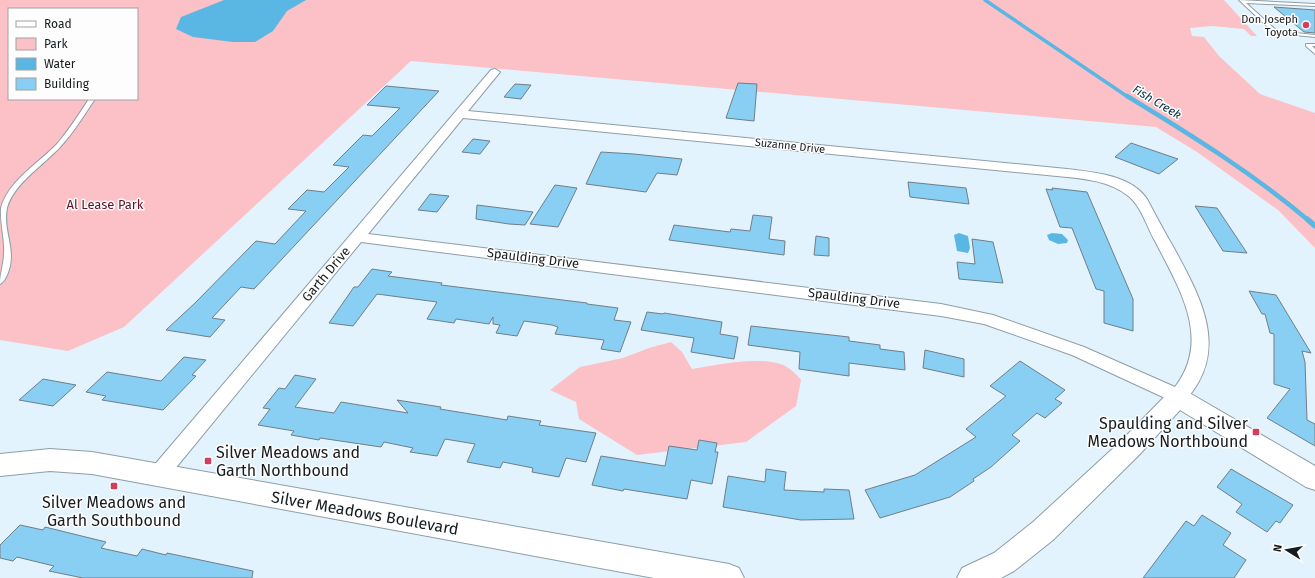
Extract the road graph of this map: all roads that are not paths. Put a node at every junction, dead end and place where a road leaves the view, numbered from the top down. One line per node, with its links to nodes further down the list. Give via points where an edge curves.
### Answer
1 (1242, 0): 2 (lane); 3 (lane, via 1276,32)
2 (1315, 5)
3 (1315, 36)
4 (1315, 45): 5 (lane, via 1308,45)
5 (1315, 52)
6 (495, 72): 8 (street, Garth Drive)
7 (91, 100): 10 (lane, via 63,139 19,184 4,206 1,226 8,255)
8 (460, 114): 9 (street, Garth Drive); 11 (street, Suzanne Drive, via 1067,173 1100,177 1118,183 1140,199 1185,284 1200,323 1199,355 1188,385)
9 (357, 237): 11 (street, Spaulding Drive, via 941,310 987,320 1078,351); 13 (street, Garth Drive)
10 (0, 281)
11 (1178, 397): 14 (street, Spaulding Drive); 16 (street, via 1130,448 1043,531 1004,562)
12 (0, 465): 13 (street, Silver Meadows Boulevard, via 50,460 73,461)
13 (158, 475): 15 (street, Silver Meadows Boulevard)
14 (1315, 479)
15 (729, 578)
16 (972, 578)

